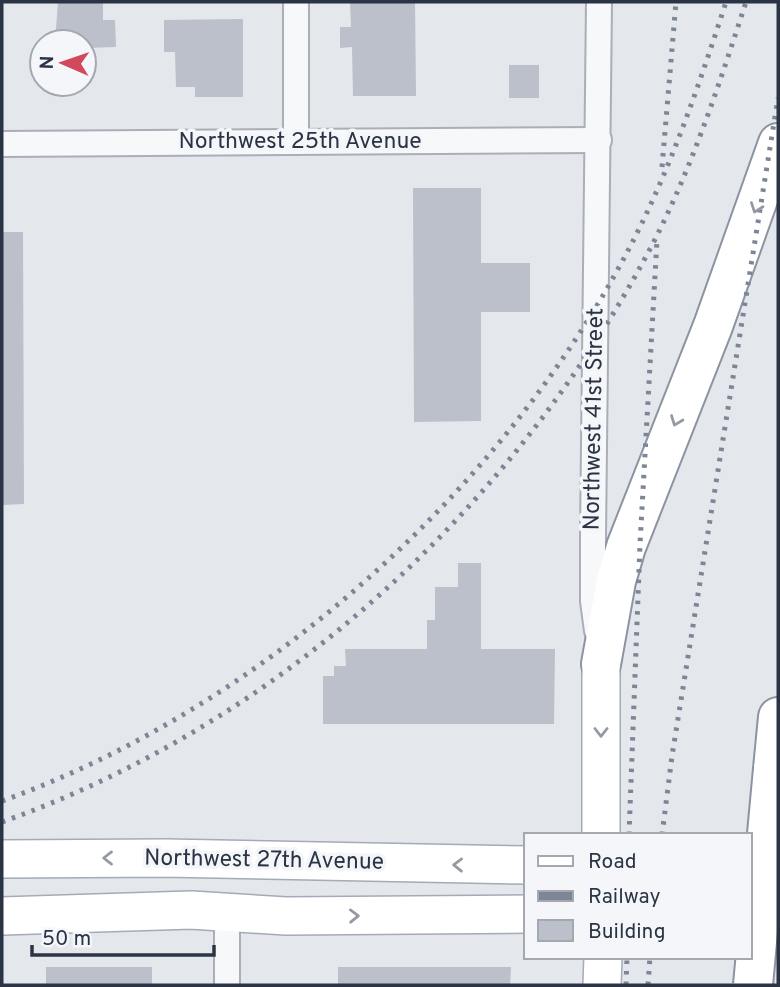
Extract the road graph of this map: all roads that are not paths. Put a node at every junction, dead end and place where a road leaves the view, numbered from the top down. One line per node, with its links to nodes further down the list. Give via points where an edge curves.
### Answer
1 (296, 2): 4 (street)
2 (599, 2): 3 (street, Northwest 41st Street)
3 (599, 140): 4 (street, Northwest 25th Avenue); 7 (street, Northwest 41st Street, via 593,601)
4 (296, 142): 6 (street, Northwest 25th Avenue)
5 (778, 143): 7 (highway, one-way to 7, via 713,326 626,547)
6 (2, 144)
7 (601, 664): 9 (main road, Northwest 41st Street, one-way to 9)
8 (778, 717): 24 (highway, bridge)
9 (601, 833)
10 (166, 858): 11 (main road, Northwest 27th Avenue, one-way to 11); 12 (main road, Northwest 27th Avenue); 16 (main road, via 196,878)
11 (2, 859)
12 (325, 862): 13 (main road, Northwest 27th Avenue, one-way to 12); 16 (main road, via 291,882 255,890)
13 (524, 865)
14 (752, 866): 15 (main road)
15 (778, 867)
16 (227, 913): 19 (main road, one-way to 19); 20 (main road); 22 (street)
17 (752, 913): 18 (main road)
18 (778, 913)
19 (524, 914)
20 (2, 916)
21 (603, 959): 23 (main road)
22 (227, 985)
23 (602, 985)
24 (753, 985)

